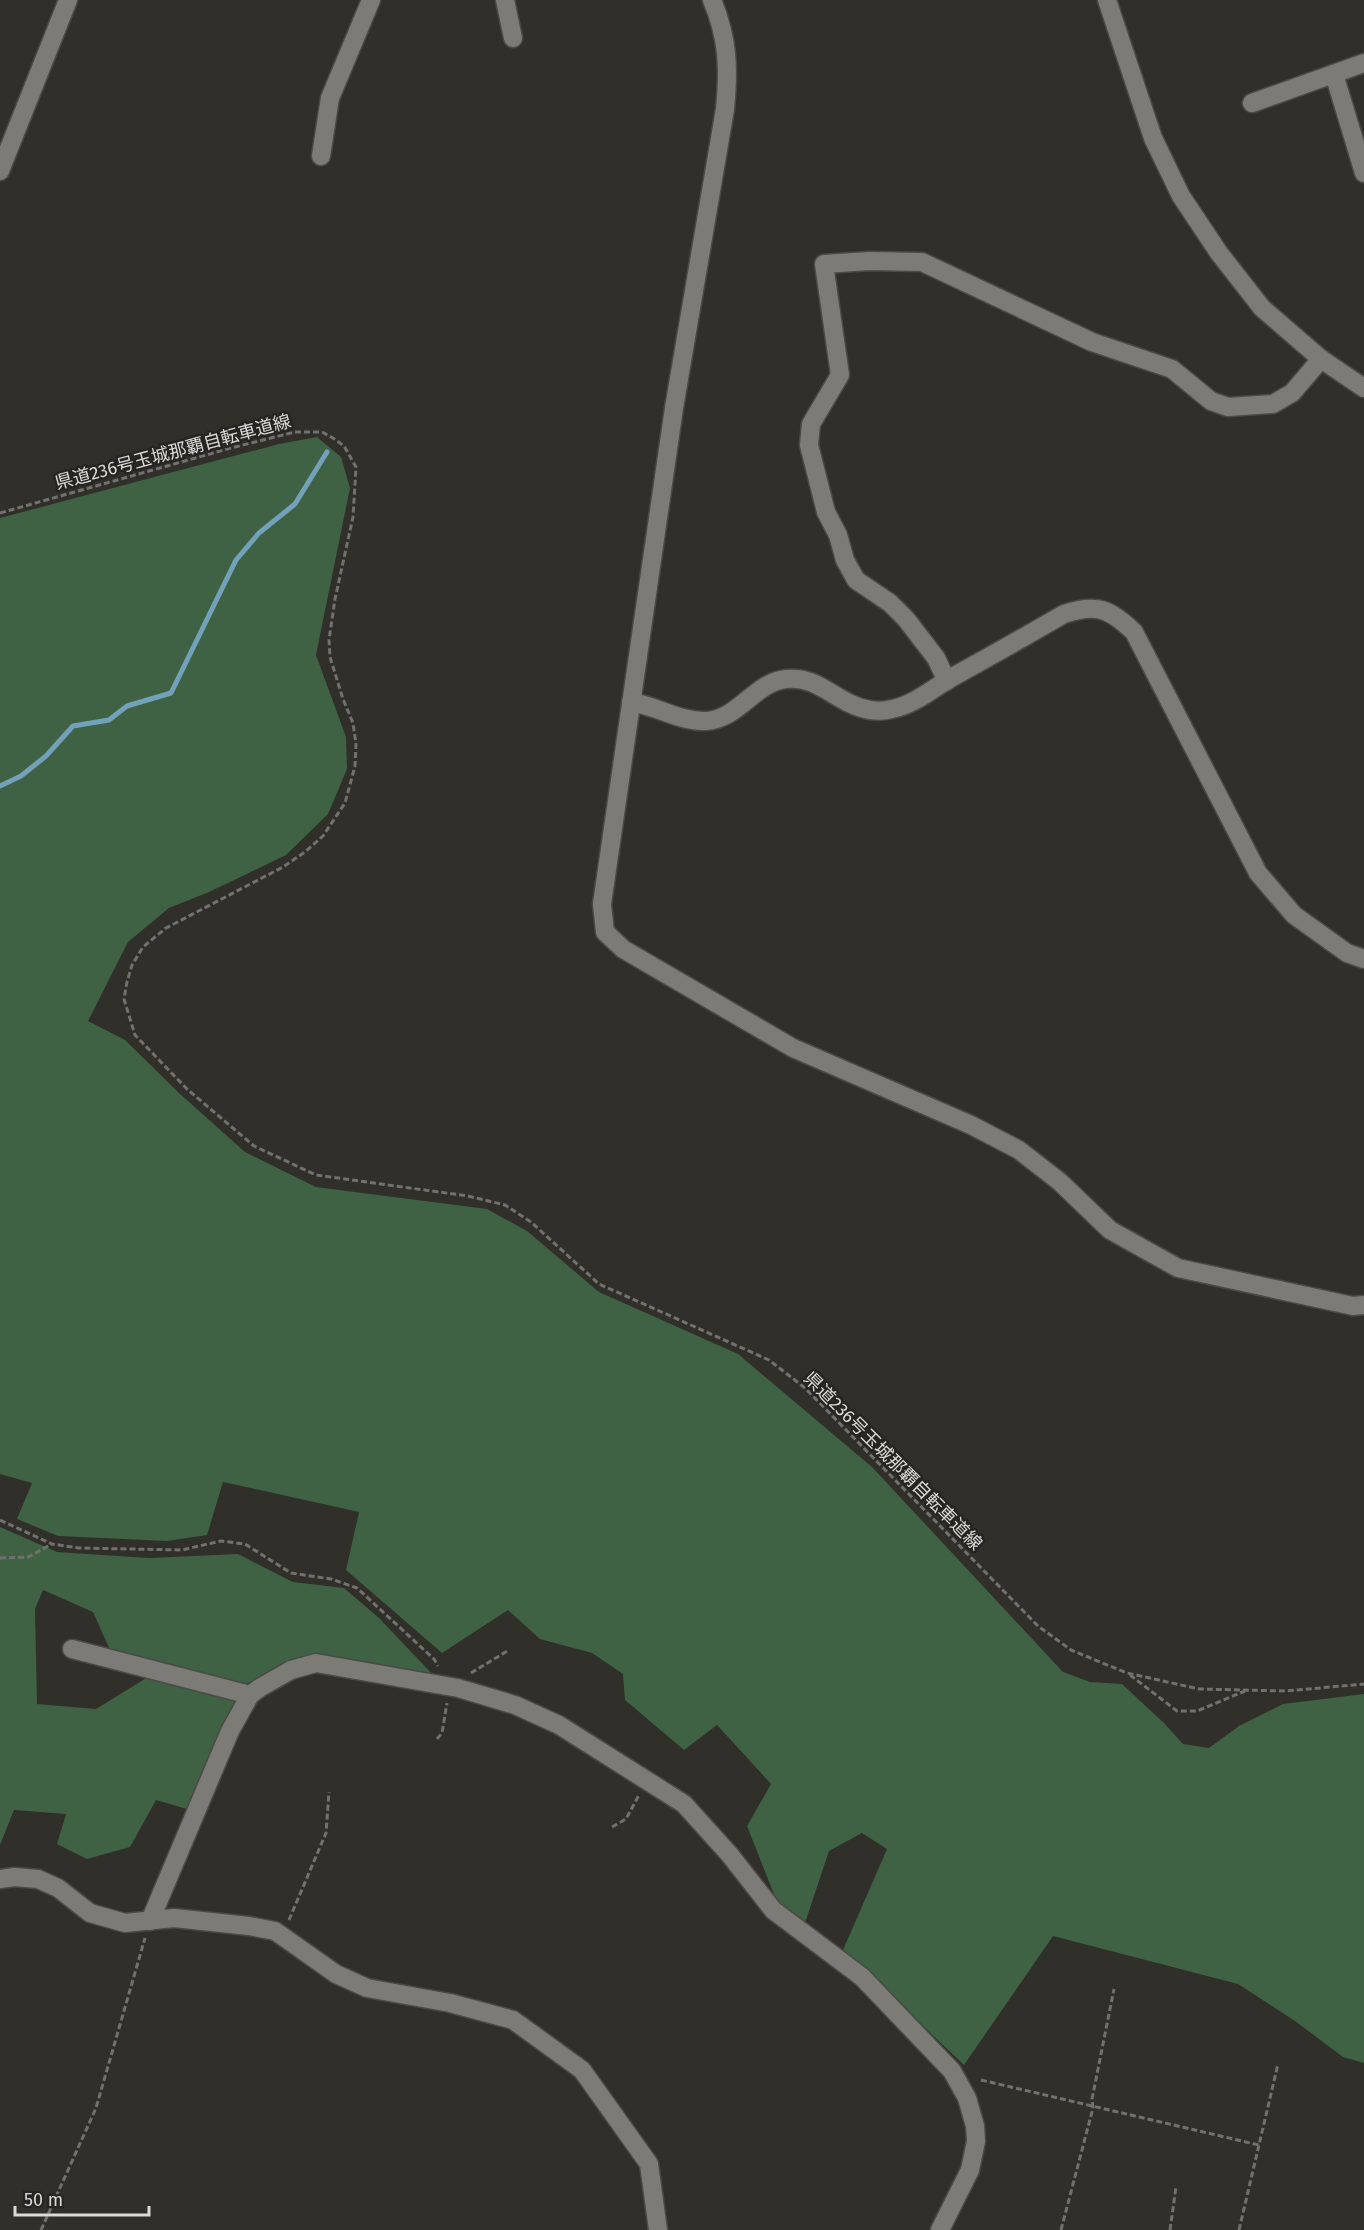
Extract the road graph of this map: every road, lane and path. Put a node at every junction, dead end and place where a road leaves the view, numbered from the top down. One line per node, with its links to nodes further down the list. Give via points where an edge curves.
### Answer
1 (68, 0): 11 (street)
2 (371, 0): 10 (street, via 330,98)
3 (505, 0): 6 (street)
4 (712, 0): 17 (street, via 727,49 725,109 674,408)
5 (1107, 0): 13 (street, via 1153,138 1181,196 1219,254 1262,308)
6 (513, 38)
7 (1364, 63): 8 (street)
8 (1334, 74): 9 (street); 12 (street)
9 (1252, 103)
10 (321, 156)
11 (0, 171)
12 (1364, 173)
13 (1321, 360): 14 (street); 16 (street, via 1292,393 1273,404 1228,407 1211,401 1172,369 1092,342 922,262 824,264 840,375 811,424 809,445 826,512 856,580 906,619 936,658)
14 (1364, 388)
15 (0, 513): 25 (path, 県道236号玉城那覇自転車道線, via 295,432 322,432 344,446 356,467 356,492 328,640 356,744 355,766 345,803 324,836 305,852 166,928 143,947 132,965 124,999 135,1035 187,1089 264,1151 316,1175 505,1205 531,1222 599,1284 769,1360 805,1388 1038,1626 1071,1650)
16 (947, 681): 17 (street, via 907,704 881,711 854,706 811,680 797,678 772,683 725,716 708,721); 18 (street, via 1064,614 1098,608 1118,616 1134,633 1258,873 1294,915 1347,953)
17 (632, 702): 19 (street, via 602,904 605,932 623,949 793,1048 1020,1150 1110,1230 1178,1268 1353,1306)
18 (1364, 959)
19 (1364, 1305)
20 (0, 1520): 21 (path)
21 (52, 1544): 22 (path, via 27,1557); 27 (path, via 182,1550 221,1541 245,1544 291,1573 331,1579 357,1588 434,1659)
22 (0, 1558)
23 (72, 1649): 29 (street)
24 (509, 1650): 27 (path)
25 (1128, 1673): 28 (path, 県道236号玉城那覇自転車道線, via 1199,1689); 28 (path, via 1177,1711 1197,1711)
26 (1364, 1684): 28 (path, 県道236号玉城那覇自転車道線)
27 (449, 1687): 29 (street, via 316,1664 291,1670); 30 (path, via 442,1733); 31 (street, via 515,1705 559,1725)
28 (1247, 1690)
29 (250, 1695): 35 (street)
30 (437, 1739)
31 (646, 1781): 33 (path, via 626,1820); 45 (street, via 684,1804 773,1910 862,1977 952,2071 967,2098 975,2126 974,2156)
32 (329, 1792): 36 (path, via 326,1833)
33 (612, 1827)
34 (0, 1879): 35 (street, via 38,1879 58,1888 90,1913 125,1923)
35 (150, 1921): 36 (street, via 174,1918 238,1924); 43 (path, via 96,2108)
36 (282, 1936): 44 (street, via 336,1974 367,1988 450,2003 513,2020 582,2070 649,2164)
37 (1114, 1989): 40 (path)
38 (1278, 2064): 41 (path)
39 (981, 2080): 40 (path)
40 (1093, 2105): 41 (path); 46 (path)
41 (1259, 2145): 48 (path)
42 (1176, 2187): 47 (path)
43 (41, 2230)
44 (658, 2230)
45 (940, 2230)
46 (1061, 2230)
47 (1170, 2230)
48 (1239, 2230)

